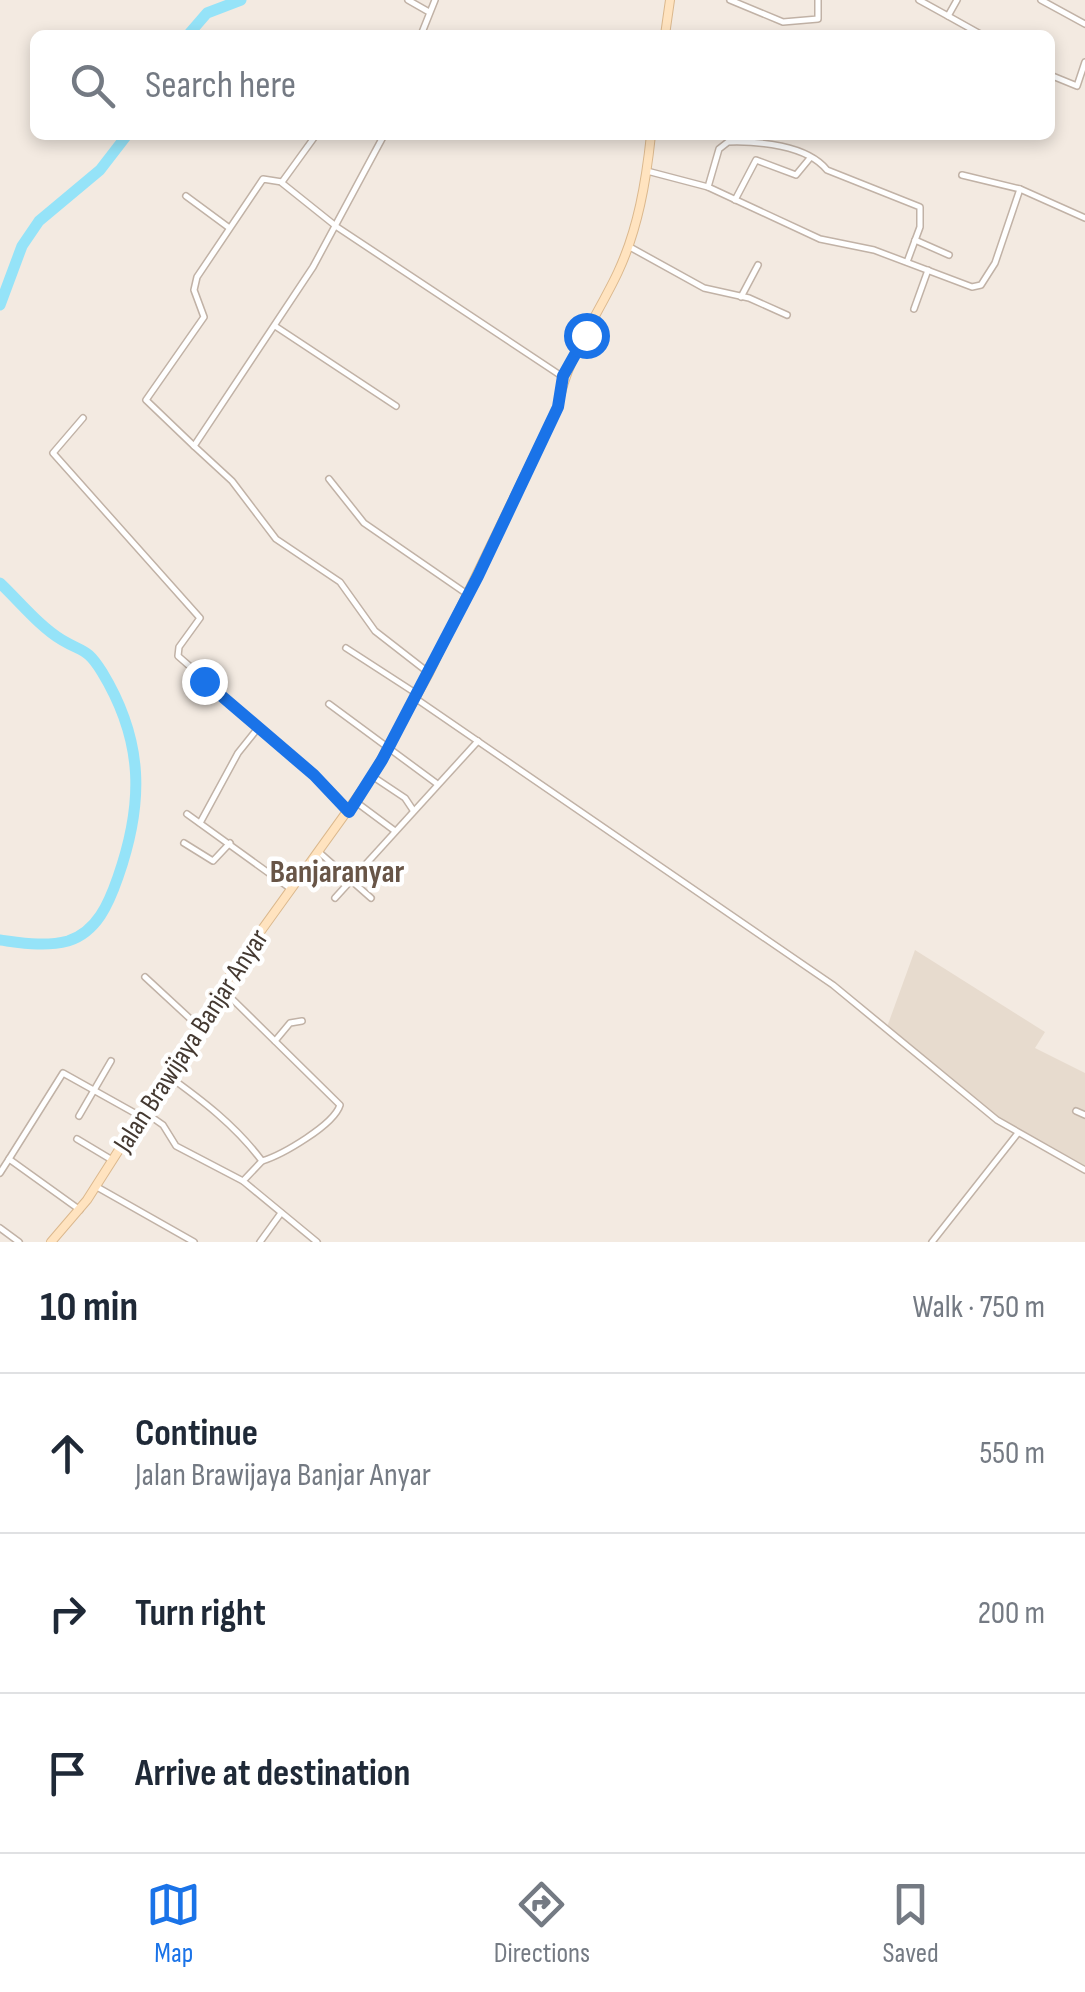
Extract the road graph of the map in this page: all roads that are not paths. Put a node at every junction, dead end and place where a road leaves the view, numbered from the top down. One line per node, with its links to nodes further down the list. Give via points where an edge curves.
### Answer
1 (408, 0): 10 (street)
2 (436, 0): 10 (street)
3 (670, 0): 14 (street)
4 (730, 0): 9 (street)
5 (818, 0): 9 (street, via 818,19 799,24)
6 (918, 0): 11 (street)
7 (957, 0): 11 (street)
8 (1041, 0): 12 (street)
9 (748, 3)
10 (428, 12): 13 (street)
11 (948, 16): 15 (street)
12 (1085, 24)
13 (423, 30)
14 (666, 30)
15 (973, 30)
16 (1085, 62): 17 (street, via 1077,86)
17 (1055, 78)
18 (312, 140): 24 (street)
19 (381, 140): 31 (street)
20 (651, 140): 22 (street, Jalan Brawijaya Banjar Anyar)
21 (810, 158): 25 (street, via 771,145 728,142); 28 (street, via 796,175 756,160); 32 (street, via 915,203 922,211)
22 (647, 171): 25 (street); 33 (street, Jalan Brawijaya Banjar Anyar)
23 (962, 175): 26 (street)
24 (282, 182): 30 (street, via 264,179); 31 (street)
25 (708, 188): 28 (street)
26 (1020, 189): 29 (street); 37 (street, via 982,284)
27 (186, 196): 30 (street)
28 (734, 200): 35 (street, via 820,239)
29 (1085, 218)
30 (229, 227): 45 (street, via 195,282 204,315 146,402)
31 (337, 227): 41 (street); 42 (street)
32 (915, 240): 34 (street); 35 (street)
33 (628, 246): 38 (street, via 704,288); 42 (street, Jalan Brawijaya Banjar Anyar)
34 (949, 255)
35 (907, 262): 37 (street)
36 (758, 265): 38 (street)
37 (928, 270): 39 (street)
38 (741, 297): 40 (street)
39 (914, 310)
40 (786, 315)
41 (275, 326): 43 (street); 45 (street)
42 (563, 376): 47 (street, Jalan Brawijaya Banjar Anyar, via 558,407)
43 (396, 406)
44 (83, 418): 52 (street, via 52,453 200,618 178,656)
45 (194, 446): 49 (street, via 232,481 276,540 340,582 375,631)
46 (329, 479): 47 (street, via 364,523)
47 (468, 595): 49 (street, Jalan Brawijaya Banjar Anyar)
48 (346, 648): 50 (street)
49 (429, 673): 50 (street, Jalan Brawijaya Banjar Anyar)
50 (416, 696): 53 (street); 54 (street, Jalan Brawijaya Banjar Anyar)
51 (329, 704): 54 (street)
52 (258, 727): 59 (street); 61 (street)
53 (478, 741): 56 (street); 82 (street, via 833,985)
54 (388, 749): 55 (street, Jalan Brawijaya Banjar Anyar); 56 (street)
55 (372, 776): 57 (street, Jalan Brawijaya Banjar Anyar); 58 (street)
56 (436, 783): 58 (street)
57 (356, 802): 59 (street, Jalan Brawijaya Banjar Anyar); 62 (street)
58 (413, 810): 62 (street)
59 (349, 812): 65 (street, Jalan Brawijaya Banjar Anyar)
60 (187, 814): 61 (street)
61 (200, 823): 64 (street)
62 (395, 831): 66 (street)
63 (184, 843): 64 (street, via 213,861)
64 (230, 843): 67 (street)
65 (320, 853): 66 (street); 67 (street, Jalan Brawijaya Banjar Anyar)
66 (352, 879): 68 (street); 69 (street)
67 (292, 889): 71 (street, Jalan Brawijaya Banjar Anyar)
68 (335, 898)
69 (370, 898)
70 (145, 977): 73 (street)
71 (222, 989): 73 (street, Jalan Brawijaya Banjar Anyar); 74 (street)
72 (302, 1021): 74 (street, via 290,1023)
73 (198, 1026): 76 (street, Jalan Brawijaya Banjar Anyar)
74 (275, 1041): 86 (street, via 340,1110)
75 (111, 1061): 77 (street)
76 (166, 1075): 79 (street, Jalan Brawijaya Banjar Anyar); 86 (street, via 220,1115)
77 (95, 1088): 79 (street); 81 (street); 84 (street, via 63,1072)
78 (1076, 1111): 80 (street)
79 (142, 1113): 85 (street, Jalan Brawijaya Banjar Anyar); 89 (street, via 163,1125 176,1146)
80 (1085, 1114)
81 (80, 1116)
82 (1018, 1134): 87 (street); 99 (street)
83 (77, 1140): 85 (street)
84 (10, 1159): 88 (street); 91 (street)
85 (112, 1160): 90 (street, Jalan Brawijaya Banjar Anyar)
86 (262, 1162): 89 (street)
87 (1085, 1170)
88 (0, 1172)
89 (244, 1180): 92 (street)
90 (96, 1186): 91 (street, Jalan Brawijaya Banjar Anyar); 96 (street)
91 (80, 1210): 95 (street, Jalan Brawijaya Banjar Anyar)
92 (280, 1213): 97 (street); 98 (street)
93 (0, 1228): 94 (street)
94 (19, 1242)
95 (52, 1242)
96 (194, 1242)
97 (260, 1242)
98 (317, 1242)
99 (932, 1242)

